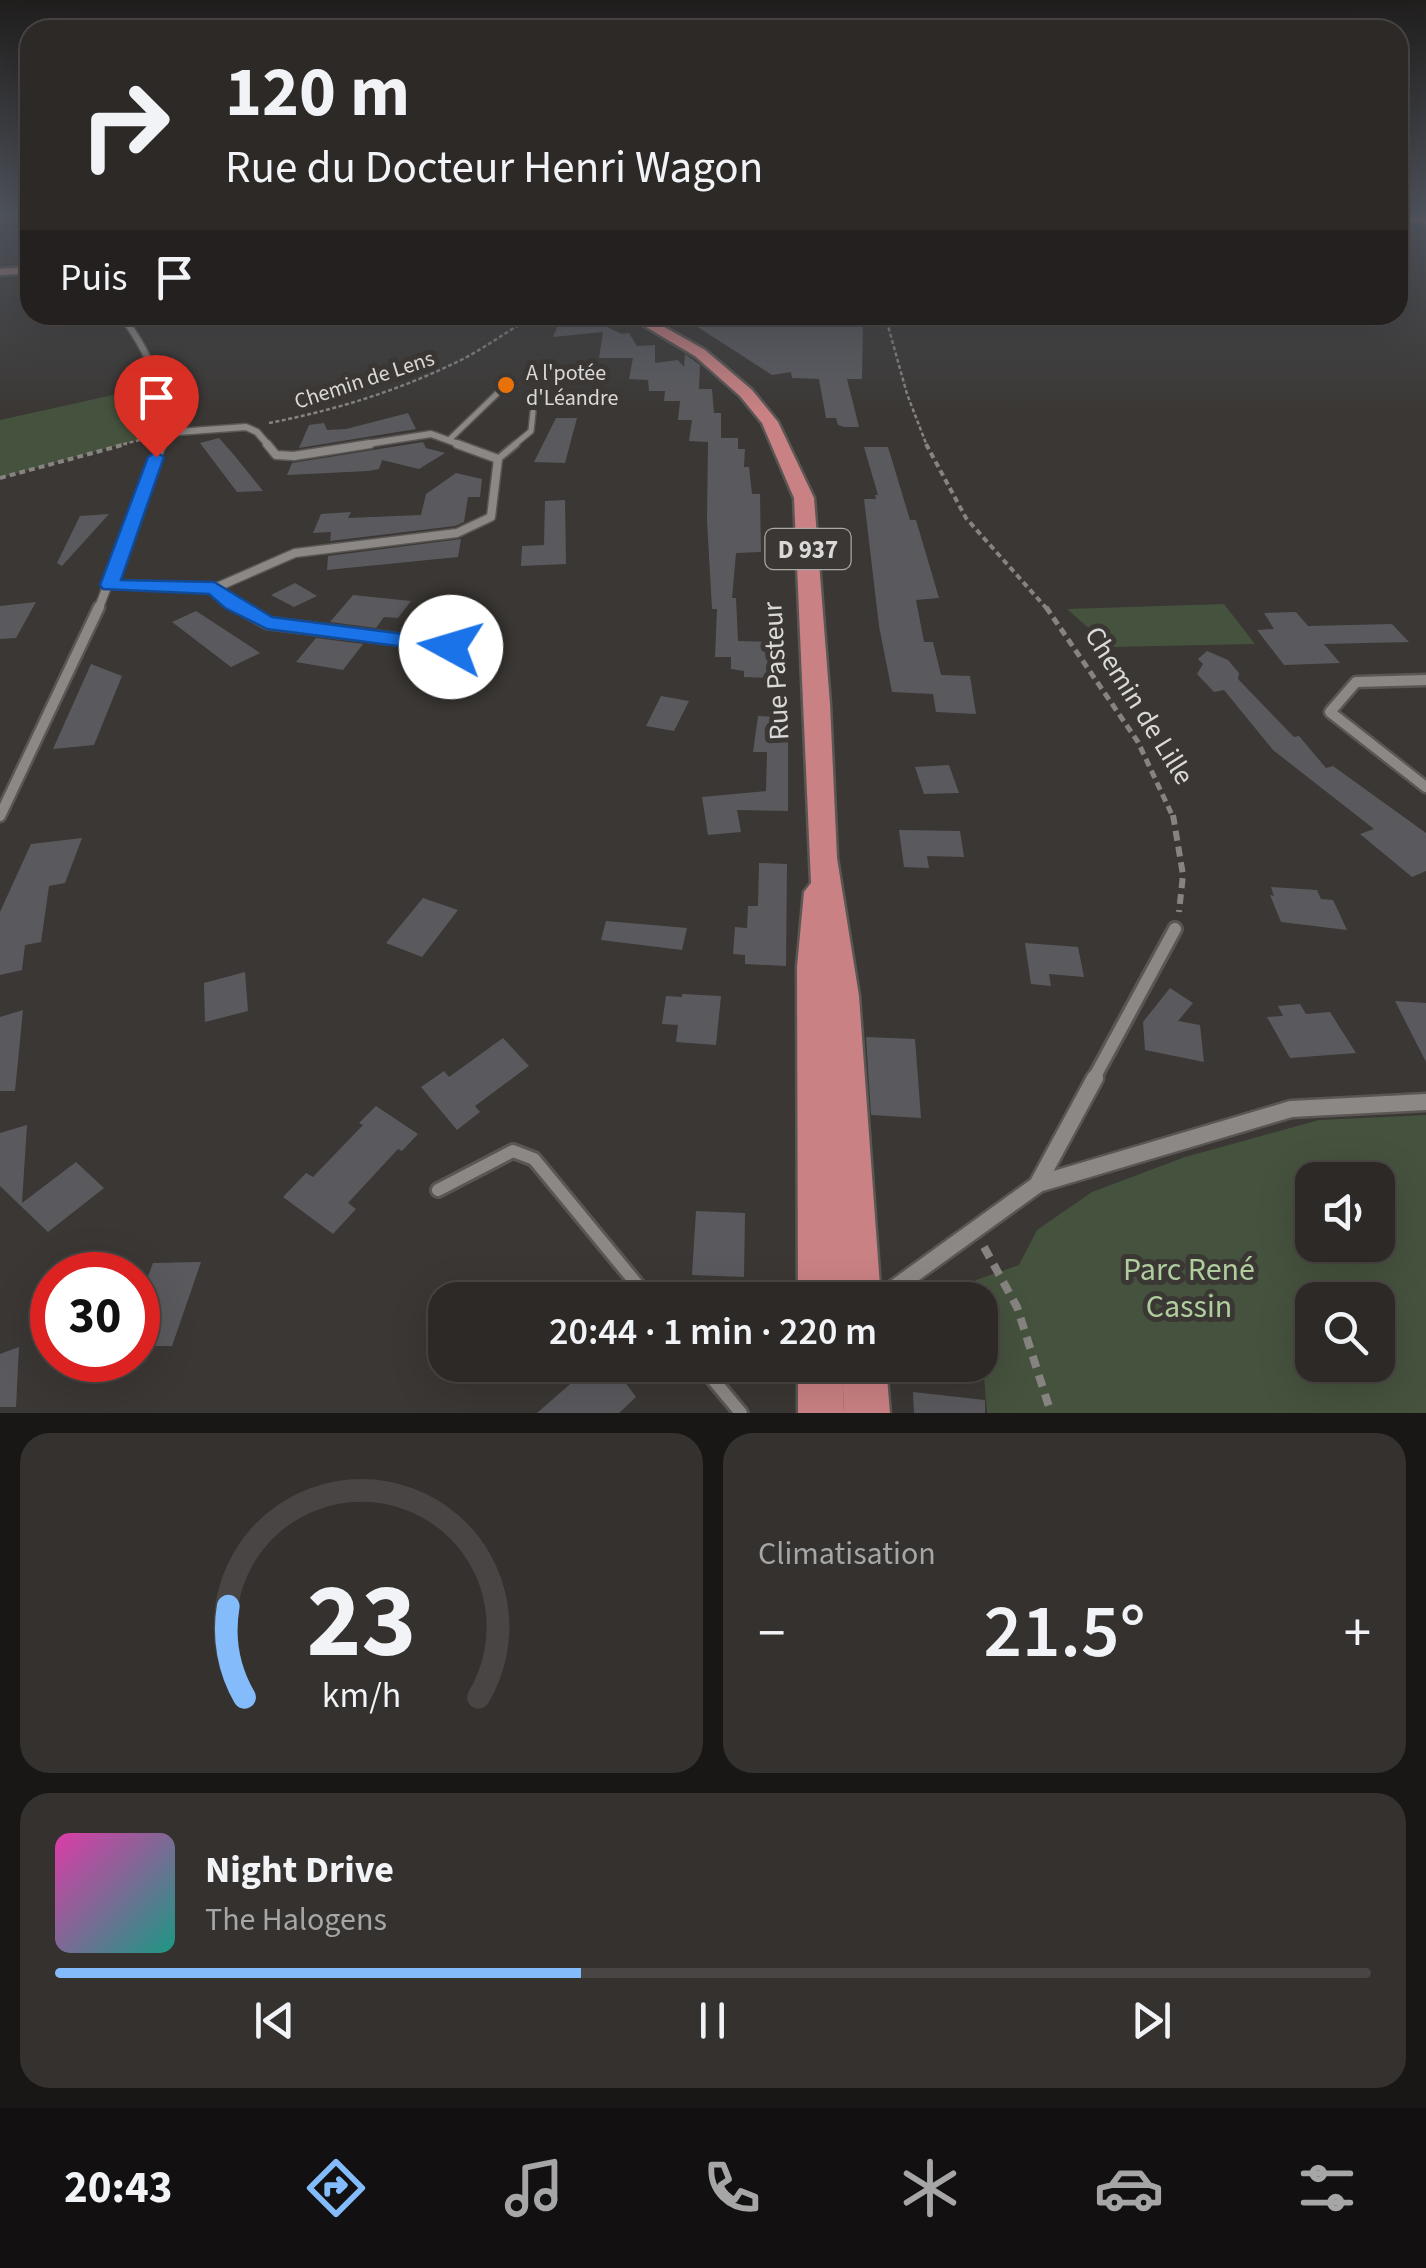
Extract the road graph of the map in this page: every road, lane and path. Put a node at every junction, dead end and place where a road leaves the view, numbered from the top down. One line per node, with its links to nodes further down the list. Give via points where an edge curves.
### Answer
1 (128, 325): 8 (street, via 154,374)
2 (521, 325): 7 (path, Chemin de Lens, via 410,384)
3 (651, 325): 24 (main road, Rue Pasteur / D 937, via 700,353 746,392 770,422 804,498 822,858 814,967)
4 (887, 325): 18 (path, Chemin de Lille, via 934,465 968,521 1047,607 1151,763 1181,840 1183,895)
5 (506, 385): 9 (lane)
6 (533, 412): 10 (lane, via 530,431)
7 (246, 428): 8 (street); 9 (street, via 276,456 431,434)
8 (163, 433): 11 (path); 12 (street)
9 (450, 439): 10 (street)
10 (498, 459): 13 (street, via 492,518 457,534 295,554)
11 (0, 478)
12 (110, 585): 13 (street); 17 (street)
13 (214, 588): 14 (street, via 267,623 305,630 482,650)
14 (492, 633)
15 (1426, 680): 16 (street, via 1356,682 1330,712)
16 (1426, 787)
17 (0, 816)
18 (1175, 929): 20 (street)
19 (1426, 1102): 20 (street, via 1291,1109)
20 (1037, 1184): 22 (street)
21 (438, 1190): 23 (lane, via 513,1151 534,1158)
22 (974, 1232): 25 (street); 32 (path, via 1017,1307)
23 (635, 1282)
24 (839, 1282)
25 (903, 1282)
26 (715, 1382): 30 (lane)
27 (820, 1382): 31 (main road)
28 (863, 1382): 29 (main road)
29 (861, 1412)
30 (741, 1413)
31 (821, 1413)
32 (1051, 1413)

